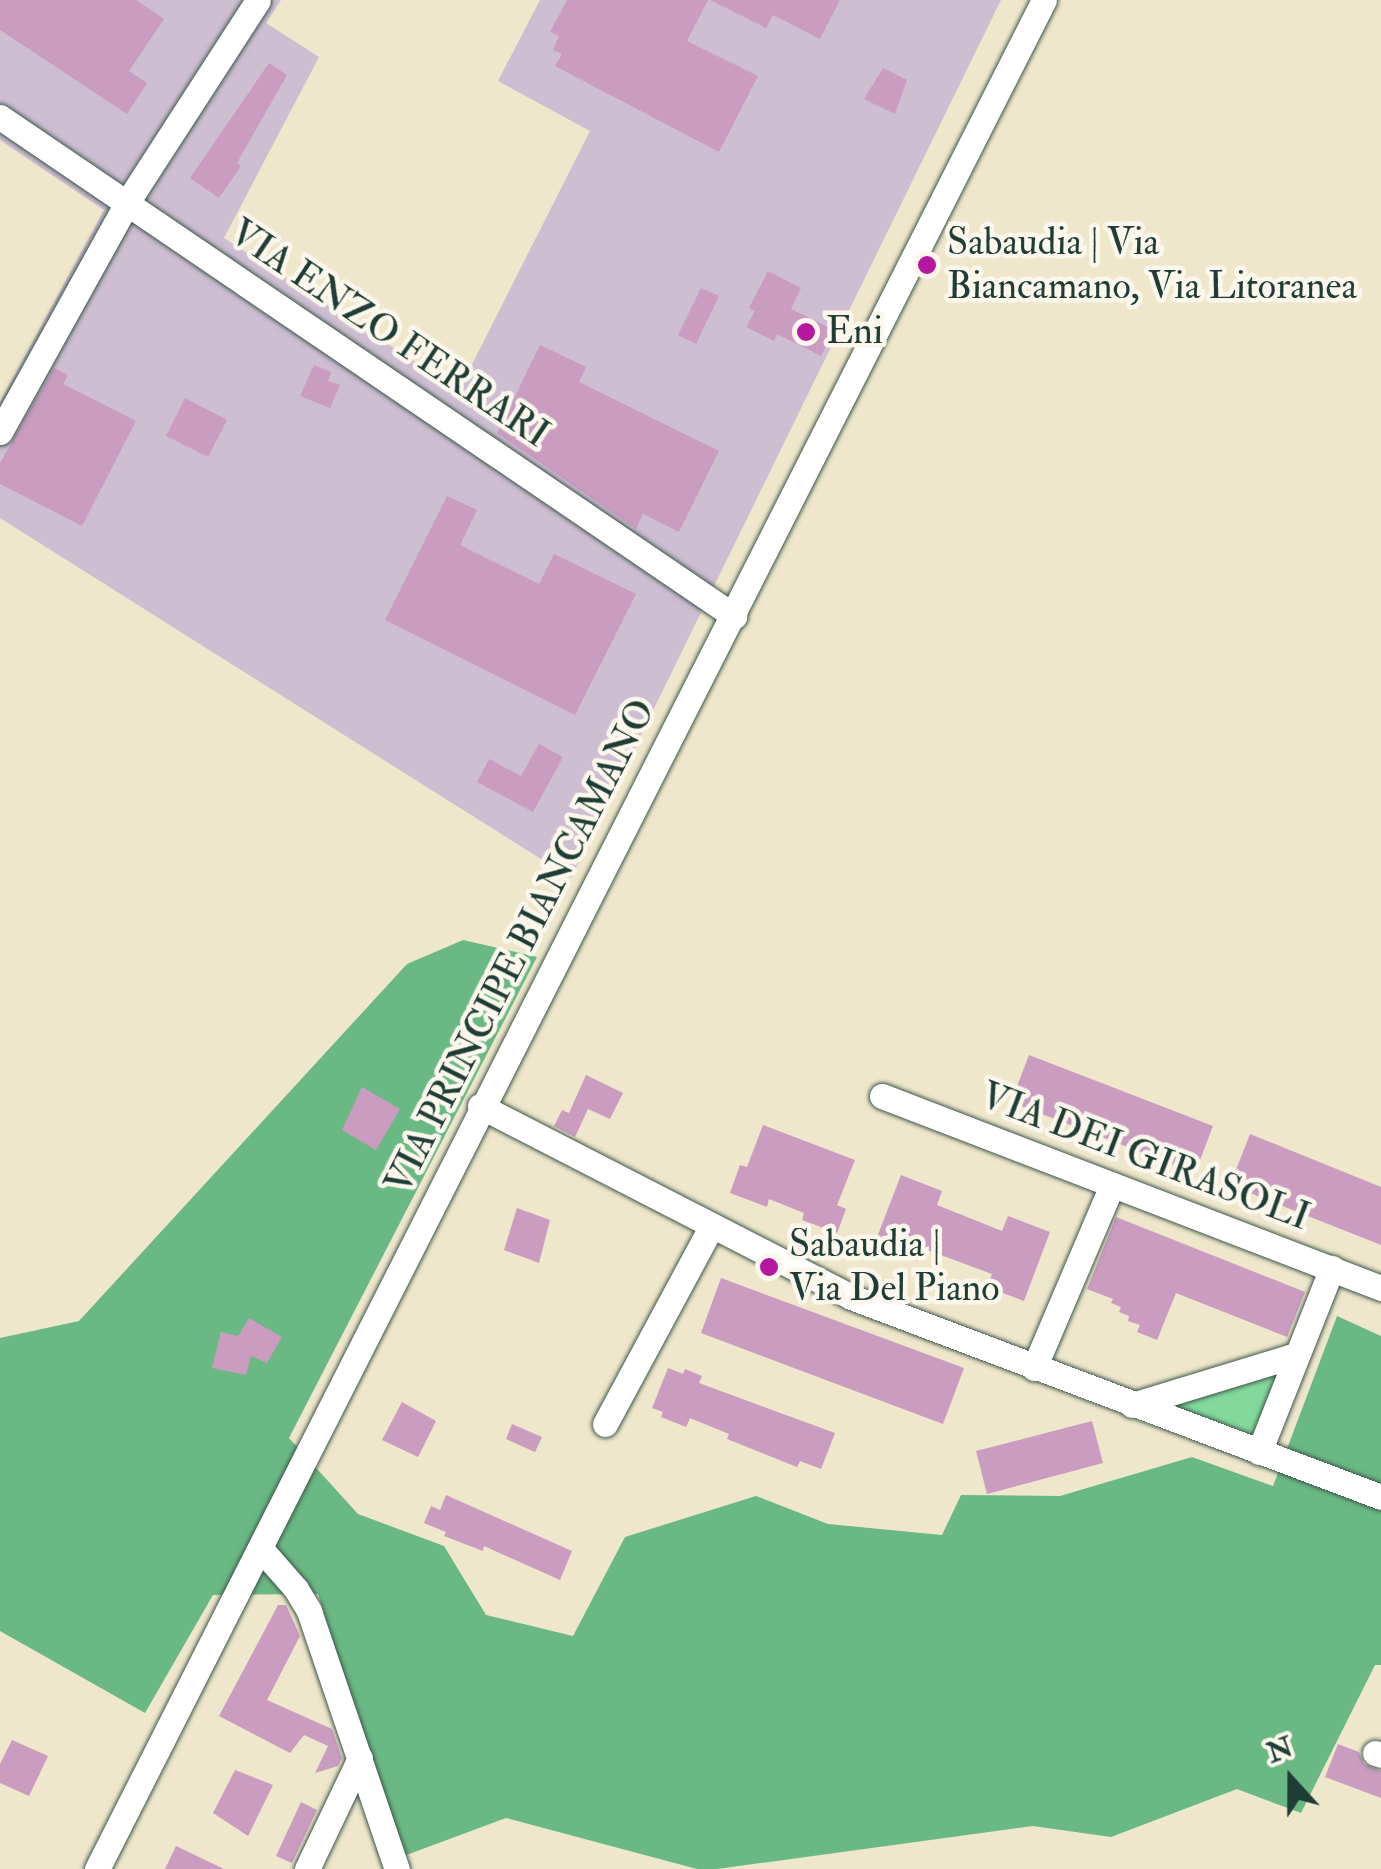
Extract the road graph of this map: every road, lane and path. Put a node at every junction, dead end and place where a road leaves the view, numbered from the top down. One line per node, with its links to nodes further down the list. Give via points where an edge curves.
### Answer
1 (258, 0): 6 (street)
2 (1026, 0): 4 (street, VIA PRINCIPE BIANCAMANO)
3 (1044, 0): 4 (street, VIA PRINCIPE BIANCAMANO)
4 (1014, 60): 8 (street, VIA PRINCIPE BIANCAMANO)
5 (0, 118): 6 (street, VIA ENZO FERRARI)
6 (128, 201): 7 (street); 8 (street, VIA ENZO FERRARI)
7 (0, 432)
8 (734, 616): 10 (street, VIA PRINCIPE BIANCAMANO)
9 (882, 1096): 11 (street, VIA DEI GIRASOLI)
10 (480, 1106): 12 (street); 21 (street, VIA PRINCIPE BIANCAMANO)
11 (1112, 1184): 13 (street, VIA DEI GIRASOLI); 16 (street)
12 (711, 1227): 16 (street, via 851,1297); 18 (street)
13 (1332, 1268): 14 (street, VIA DEI GIRASOLI); 15 (street)
14 (1381, 1288)
15 (1296, 1355): 17 (street); 19 (street)
16 (1034, 1368): 17 (street)
17 (1132, 1404): 19 (street)
18 (605, 1424)
19 (1259, 1452): 20 (street)
20 (1381, 1497)
21 (261, 1549): 22 (street, via 306,1604); 25 (street, VIA PRINCIPE BIANCAMANO)
22 (360, 1758): 23 (street); 24 (street)
23 (339, 1804): 24 (street); 26 (street)
24 (380, 1818): 27 (street)
25 (97, 1869)
26 (307, 1869)
27 (397, 1869)

